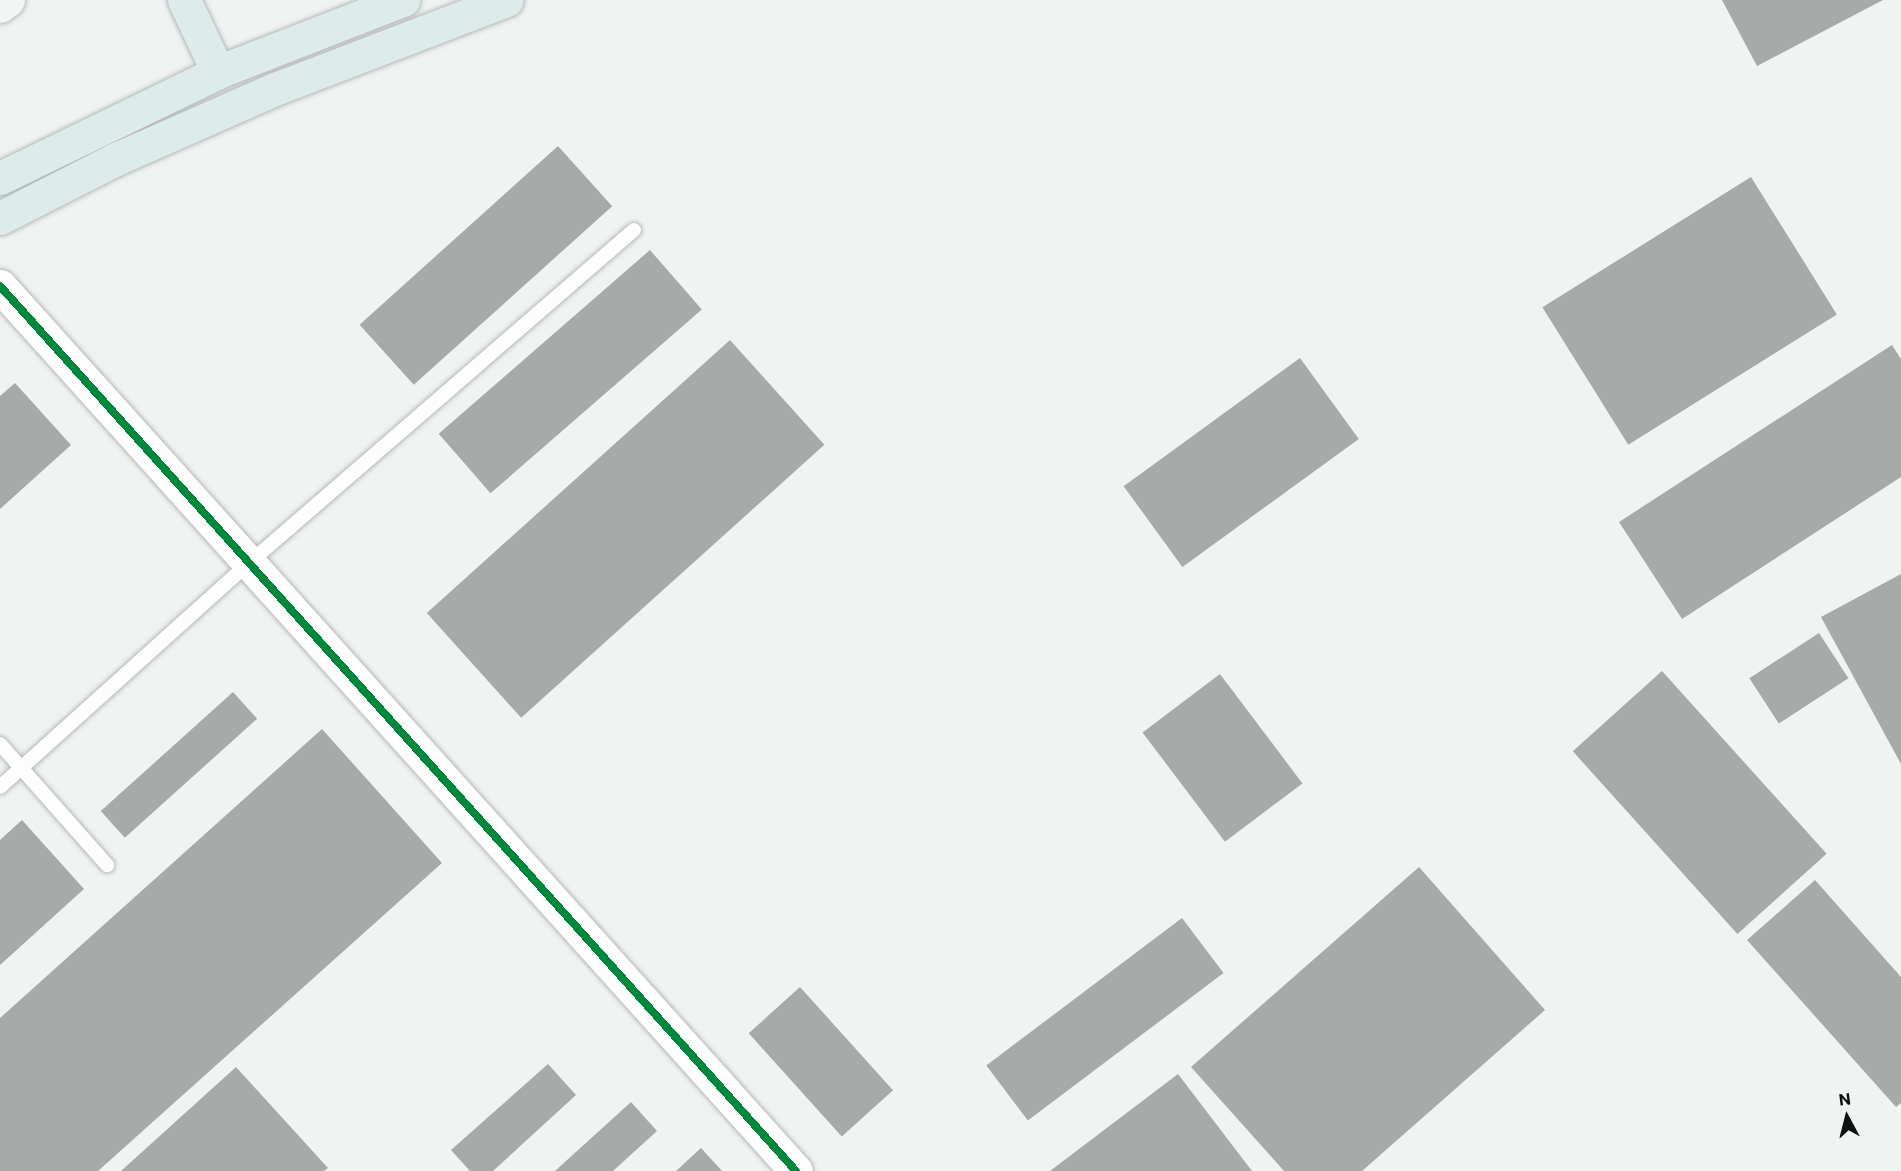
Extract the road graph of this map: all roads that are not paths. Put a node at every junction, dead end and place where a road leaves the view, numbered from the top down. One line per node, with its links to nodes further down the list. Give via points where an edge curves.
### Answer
1 (8, 0): 5 (main road)
2 (184, 0): 6 (highway)
3 (403, 0): 6 (highway)
4 (507, 0): 8 (highway, via 275,89 116,159)
5 (0, 6)
6 (218, 72): 7 (highway)
7 (0, 178)
8 (0, 218)
9 (634, 230): 11 (lane)
10 (0, 286): 11 (street)
11 (249, 563): 13 (lane); 16 (street)
12 (0, 744): 13 (lane)
13 (22, 767): 14 (lane); 15 (lane)
14 (0, 787)
15 (107, 865)
16 (796, 1171)

